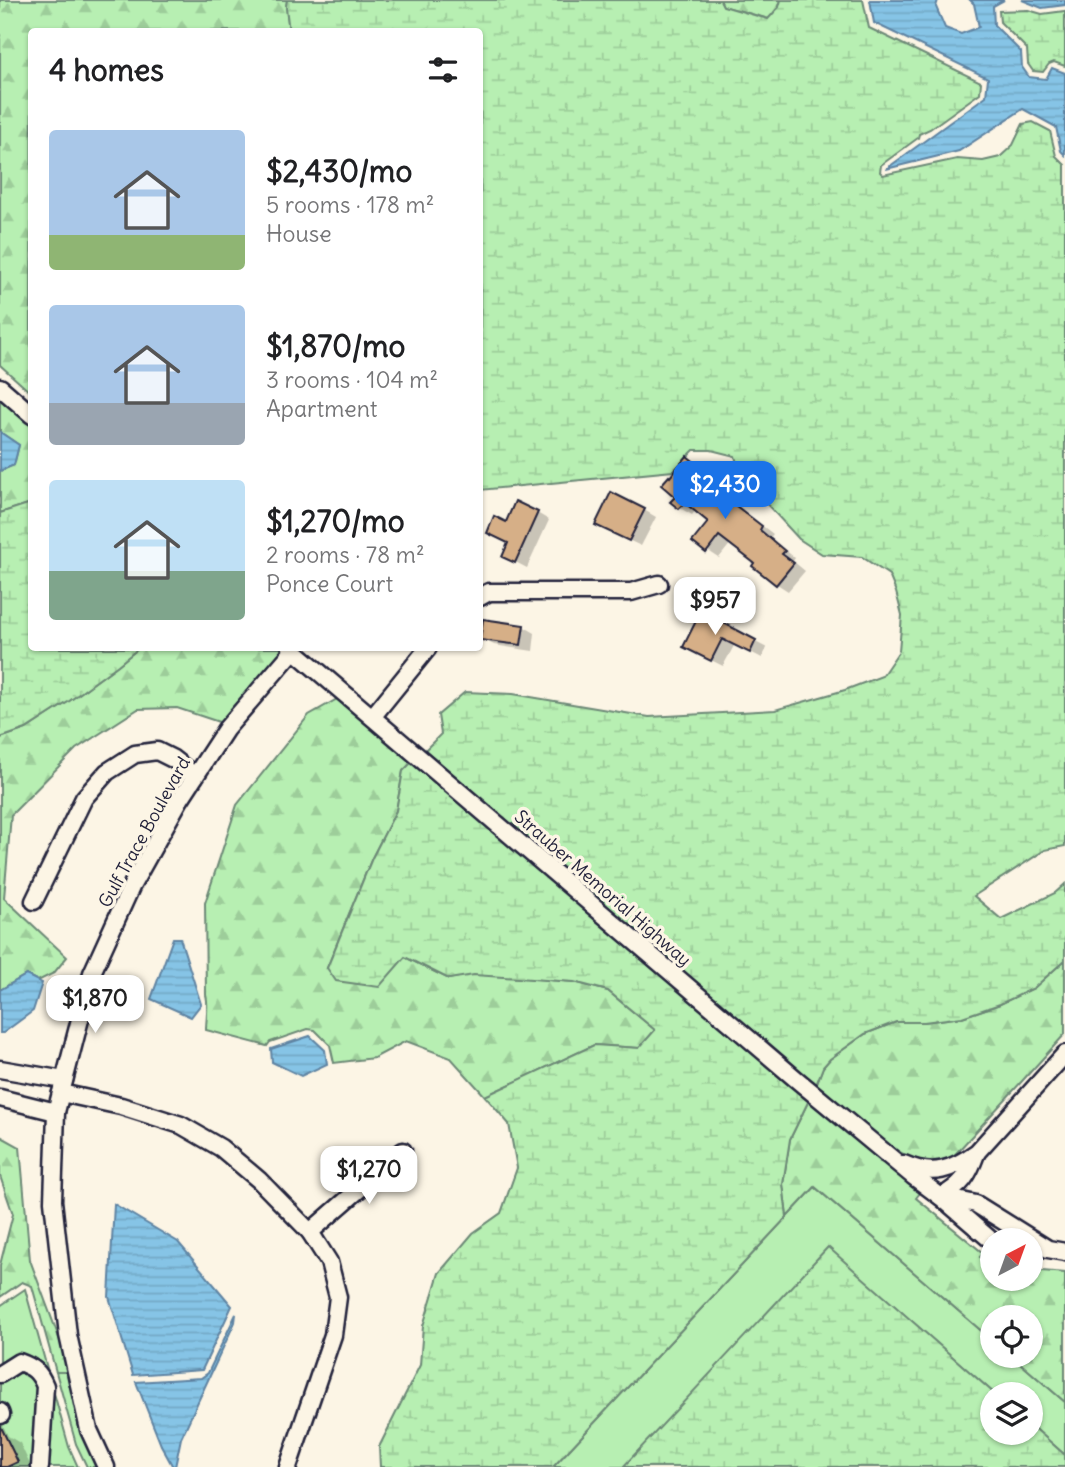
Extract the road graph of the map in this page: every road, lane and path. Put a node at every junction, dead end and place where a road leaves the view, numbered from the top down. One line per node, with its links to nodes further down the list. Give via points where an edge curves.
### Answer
1 (0, 387): 2 (street)
2 (28, 412)
3 (659, 584): 4 (street, via 631,592)
4 (483, 595)
5 (291, 651): 9 (street, Gulf Trace Boulevard, via 226,729)
6 (295, 651): 8 (street, Strauber Memorial Highway)
7 (426, 651): 8 (street)
8 (373, 716): 18 (street, Strauber Memorial Highway)
9 (195, 776): 10 (street, via 157,751 135,754 107,772 84,798); 13 (street, Gulf Trace Boulevard, via 132,885 92,973)
10 (34, 901)
11 (1065, 1054): 17 (street, Strauber Memorial Highway)
12 (0, 1069): 13 (street)
13 (62, 1086): 15 (street, Gulf Trace Boulevard); 25 (street, via 181,1125 222,1148)
14 (0, 1097): 15 (street)
15 (56, 1112): 31 (street, Gulf Trace Boulevard, via 53,1200 68,1335 89,1430)
16 (403, 1152): 25 (street)
17 (977, 1152): 18 (street, Strauber Memorial Highway, via 964,1162 932,1172); 19 (street, Strauber Memorial Highway)
18 (890, 1157): 20 (street, Strauber Memorial Highway)
19 (966, 1177): 20 (street, Strauber Memorial Highway); 21 (street)
20 (941, 1197): 21 (street); 24 (street)
21 (976, 1204): 22 (street)
22 (1009, 1224): 23 (street); 26 (street)
23 (1007, 1228)
24 (980, 1231)
25 (310, 1232): 32 (street, via 329,1262 338,1297 333,1335)
26 (1048, 1249): 27 (street); 28 (street)
27 (1043, 1250)
28 (1065, 1252)
29 (0, 1374): 30 (street, via 19,1362 40,1373 45,1386)
30 (40, 1467)
31 (106, 1467)
32 (288, 1467)

